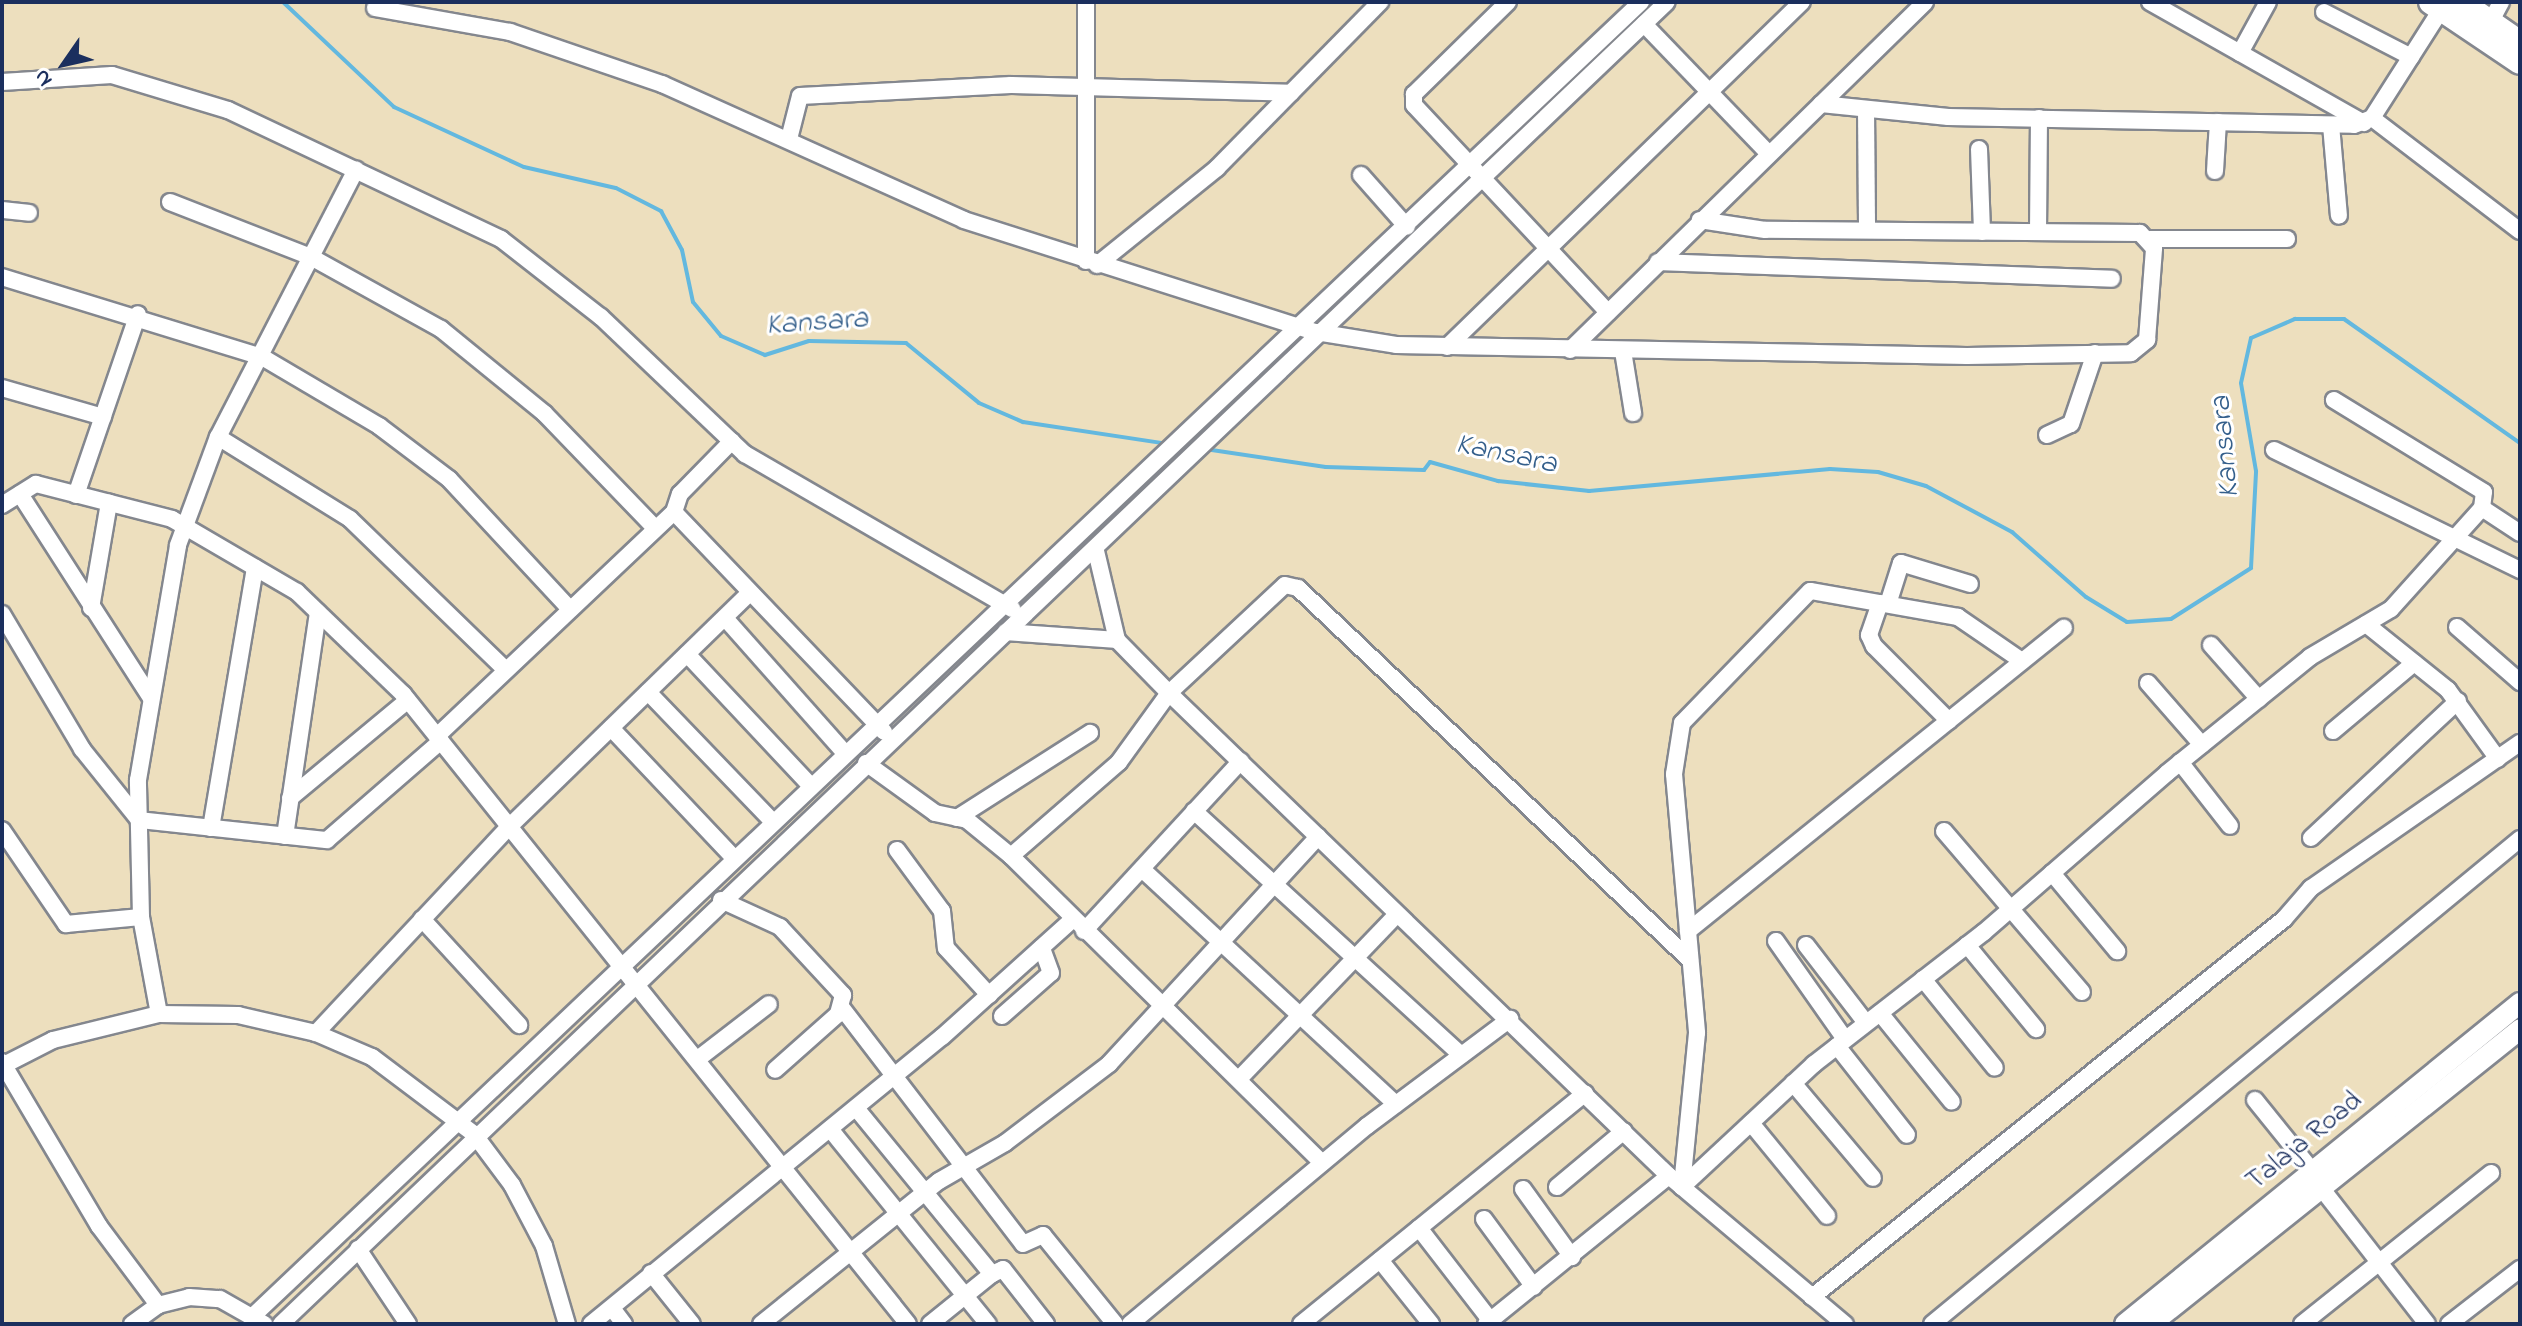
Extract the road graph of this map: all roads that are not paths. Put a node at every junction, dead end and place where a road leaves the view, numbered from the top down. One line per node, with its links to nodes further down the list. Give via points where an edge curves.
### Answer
1 (1086, 2): 20 (street)
2 (1380, 2): 22 (street)
3 (1508, 2): 32 (street, via 1413,99)
4 (1667, 2): 14 (street)
5 (1802, 2): 21 (street)
6 (1925, 2): 23 (street)
7 (2150, 2): 16 (street)
8 (2268, 2): 16 (street)
9 (1634, 4): 14 (street); 32 (street)
10 (2445, 4): 12 (highway); 17 (street); 18 (highway)
11 (375, 8): 29 (street, via 510,32)
12 (2496, 11): 15 (highway)
13 (2324, 12): 17 (street)
14 (1646, 23): 21 (street); 36 (street)
15 (2520, 43)
16 (2240, 53): 26 (street)
17 (2411, 57): 26 (street)
18 (2520, 62)
19 (2, 82): 33 (street, via 112,75 228,110)
20 (1085, 85): 22 (street); 29 (street, via 800,96); 52 (street)
21 (1708, 92): 31 (street); 49 (street)
22 (1291, 93): 52 (street, via 1217,168)
23 (1821, 104): 24 (street); 31 (street)
24 (1866, 109): 25 (street); 43 (street)
25 (2039, 118): 27 (street); 46 (street)
26 (2368, 120): 28 (street); 44 (street)
27 (2218, 122): 28 (street); 34 (street)
28 (2331, 125): 40 (street)
29 (789, 139): 52 (street, via 964,220)
30 (1979, 149): 45 (street)
31 (1769, 154): 41 (street)
32 (1471, 168): 36 (street); 42 (street)
33 (356, 170): 50 (street); 70 (street, via 501,239 613,328)
34 (2215, 171)
35 (1361, 175): 42 (street)
36 (1484, 181): 49 (street); 58 (street)
37 (170, 202): 50 (street)
38 (2, 210): 39 (street)
39 (29, 213)
40 (2339, 216)
41 (1700, 220): 43 (street); 51 (street)
42 (1407, 227): 57 (street)
43 (1867, 230): 45 (street)
44 (2520, 231)
45 (1982, 232): 46 (street)
46 (2038, 232): 47 (street)
47 (2150, 239): 48 (street); 62 (street, via 2147,340 2131,353)
48 (2287, 239)
49 (1547, 247): 55 (street); 59 (street)
50 (311, 257): 63 (street); 79 (street, via 441,329 544,413)
51 (1658, 262): 54 (street); 55 (street)
52 (1091, 263): 57 (street)
53 (2, 277): 56 (street)
54 (2112, 279)
55 (1608, 312): 60 (street)
56 (138, 314): 63 (street); 67 (street)
57 (1300, 324): 58 (street); 88 (street)
58 (1316, 332): 59 (street); 82 (street)
59 (1447, 347): 60 (street)
60 (1570, 350): 61 (street)
61 (1623, 351): 62 (street); 66 (street)
62 (2095, 353): 68 (street, via 2071,424)
63 (262, 357): 69 (street); 90 (street, via 379,426 449,479)
64 (2, 388): 67 (street)
65 (2334, 400): 76 (street, via 2484,492)
66 (1633, 413)
67 (103, 417): 73 (street)
68 (2047, 435)
69 (218, 437): 78 (street); 104 (street, via 350,519)
70 (732, 441): 77 (street, via 680,494); 88 (street, via 950,580)
71 (2274, 450): 81 (street)
72 (20, 494): 73 (street, via 36,484); 75 (street); 89 (street)
73 (76, 495): 74 (street)
74 (109, 503): 78 (street); 89 (street)
75 (2, 505)
76 (2482, 508): 80 (street); 81 (street)
77 (674, 512): 79 (street); 86 (street)
78 (183, 526): 83 (street); 109 (street)
79 (655, 528): 90 (street)
80 (2520, 533)
81 (2454, 537): 84 (street); 95 (street, via 2391,609)
82 (1096, 551): 93 (street); 99 (street)
83 (255, 568): 91 (street); 135 (street)
84 (2520, 570)
85 (1970, 584): 87 (street, via 1901,563)
86 (750, 593): 94 (street); 114 (street)
87 (1884, 603): 102 (street, via 1958,617); 113 (street, via 1869,635 1874,646); 154 (street, via 1810,591 1682,723 1674,774)
88 (1006, 606): 93 (street); 114 (street)
89 (91, 608): 109 (street)
90 (570, 609): 104 (street)
91 (318, 612): 111 (street); 128 (street)
92 (2, 614): 131 (street, via 82,749)
93 (1024, 615): 98 (street)
94 (725, 618): 101 (street); 122 (street)
95 (2366, 624): 103 (street); 110 (street)
96 (2457, 627): 105 (street)
97 (2064, 628): 102 (street)
98 (1006, 632): 99 (street); 119 (street)
99 (1117, 640): 108 (street)
100 (2211, 645): 110 (street)
101 (687, 654): 107 (street); 127 (street)
102 (2022, 661): 113 (street)
103 (2414, 663): 112 (street); 116 (street)
104 (506, 670): 118 (street)
105 (2520, 682)
106 (2148, 683): 121 (street)
107 (648, 692): 115 (street); 132 (street)
108 (1169, 693): 124 (street); 143 (street, via 1119,762); 162 (street, via 1277,587 1298,588)
109 (151, 698): 131 (street)
110 (2259, 699): 121 (street)
111 (408, 700): 118 (street); 128 (street)
112 (2458, 701): 123 (street); 140 (street)
113 (1949, 721): 154 (street)
114 (876, 724): 119 (street); 122 (street)
115 (611, 728): 133 (street); 144 (street)
116 (2333, 731)
117 (1090, 733): 130 (street)
118 (439, 739): 133 (street); 138 (street, via 327,840)
119 (890, 739): 126 (street)
120 (2520, 743): 123 (street)
121 (2202, 745): 125 (street)
122 (845, 753): 127 (street)
123 (2498, 759): 225 (street, via 2321,880 2284,919)
124 (1241, 761): 129 (street); 139 (street)
125 (2180, 762): 134 (street); 146 (street)
126 (866, 763): 130 (street, via 935,813); 148 (street)
127 (811, 786): 132 (street)
128 (290, 798): 138 (street)
129 (1194, 811): 145 (street); 147 (street)
130 (957, 818): 143 (street)
131 (139, 820): 135 (street); 151 (street)
132 (773, 822): 144 (street)
133 (510, 826): 152 (street); 163 (street)
134 (2230, 826)
135 (211, 828): 138 (street)
136 (2, 830): 151 (street, via 66,924)
137 (1944, 831): 149 (street)
138 (285, 836)
139 (1318, 837): 147 (street); 150 (street)
140 (2311, 838)
141 (2520, 839): 247 (street)
142 (897, 850): 167 (street, via 942,911 946,948)
143 (1011, 856): 153 (street)
144 (734, 858): 163 (street)
145 (1142, 869): 153 (street); 156 (street)
146 (2052, 873): 149 (street); 160 (street)
147 (1273, 886): 156 (street); 161 (street)
148 (721, 900): 164 (street); 170 (street, via 780,927 839,982)
149 (2012, 908): 158 (street); 166 (street)
150 (1397, 914): 161 (street); 176 (street)
151 (141, 917): 172 (street)
152 (422, 919): 177 (street); 180 (street)
153 (1079, 925): 159 (street); 171 (street)
154 (1688, 931): 162 (street)
155 (1776, 941): 181 (street)
156 (1221, 943): 171 (street); 173 (street)
157 (1806, 945): 175 (street)
158 (1967, 945): 165 (street); 178 (street)
159 (1042, 948): 167 (street); 174 (street, via 1051,973)
160 (2117, 951)
161 (1354, 959): 173 (street); 182 (street)
162 (1690, 960): 207 (street, via 1697,1033)
163 (624, 963): 164 (street); 195 (street)
164 (638, 979): 183 (street); 199 (street)
165 (1923, 979): 175 (street); 185 (street)
166 (2082, 992)
167 (989, 995): 187 (street)
168 (2520, 1003): 206 (main road, Talaja Road)
169 (769, 1004): 183 (street)
170 (842, 1008): 186 (street); 187 (street)
171 (1164, 1008): 188 (street); 203 (street, via 1059,1106)
172 (159, 1014): 180 (street, via 238,1015); 184 (street, via 66,1036)
173 (1301, 1015): 188 (street); 193 (street)
174 (1002, 1016)
175 (1873, 1018): 181 (street); 192 (street)
176 (1510, 1019): 182 (street); 190 (street)
177 (519, 1025)
178 (2036, 1029)
179 (2520, 1029): 206 (main road, Talaja Road)
180 (316, 1033): 195 (street, via 372,1057)
181 (1841, 1042): 189 (street); 200 (street)
182 (1461, 1055): 193 (street)
183 (699, 1058): 202 (street)
184 (3, 1064): 226 (street, via 99,1226)
185 (1995, 1068)
186 (775, 1070)
187 (895, 1076): 194 (street); 203 (street)
188 (1239, 1079): 201 (street)
189 (1793, 1083): 196 (street); 205 (street)
190 (1585, 1093): 198 (street); 214 (street)
191 (2255, 1100): 206 (street)
192 (1952, 1102)
193 (1396, 1104): 201 (street)
194 (856, 1108): 197 (street); 210 (street)
195 (457, 1120): 199 (street); 228 (street)
196 (1751, 1123): 207 (street); 212 (street)
197 (830, 1129): 202 (street); 211 (street)
198 (1624, 1131): 207 (street); 208 (street)
199 (474, 1134): 215 (street); 234 (street, via 544,1246)
200 (1907, 1135)
201 (1322, 1163): 244 (street)
202 (782, 1165): 216 (street); 221 (street)
203 (962, 1167): 210 (street); 243 (street, via 1023,1244 1043,1235)
204 (2491, 1173): 219 (street)
205 (1873, 1178)
206 (2315, 1178): 219 (street); 248 (main road, Talaja Road); 249 (main road, Talaja Road)
207 (1676, 1182): 217 (street); 225 (street)
208 (1557, 1187)
209 (1523, 1189): 217 (street)
210 (925, 1192): 211 (street); 222 (street)
211 (900, 1213): 216 (street); 224 (street)
212 (1827, 1216)
213 (1484, 1219): 223 (street)
214 (1419, 1228): 218 (street); 230 (street)
215 (358, 1249): 232 (street); 233 (street)
216 (851, 1252): 238 (street); 239 (street)
217 (1572, 1257): 223 (street)
218 (1380, 1260): 229 (street); 245 (street)
219 (2381, 1264): 250 (street); 251 (street)
220 (2520, 1269): 252 (street)
221 (651, 1273): 227 (street); 237 (street)
222 (992, 1274): 224 (street); 242 (street, via 1003,1269)
223 (1534, 1287): 230 (street)
224 (965, 1296): 240 (street); 241 (street)
225 (1812, 1297): 246 (street)
226 (158, 1305): 228 (street, via 220,1299); 231 (street)
227 (612, 1308): 235 (street); 236 (street)
228 (259, 1320)
229 (1310, 1321)
230 (1488, 1322)
231 (132, 1324)
232 (281, 1324)
233 (408, 1324)
234 (567, 1324)
235 (591, 1324)
236 (624, 1324)
237 (692, 1324)
238 (761, 1324)
239 (908, 1324)
240 (930, 1324)
241 (988, 1324)
242 (1046, 1324)
243 (1115, 1324)
244 (1130, 1324)
245 (1431, 1324)
246 (1845, 1324)
247 (1932, 1324)
248 (2125, 1324)
249 (2151, 1324)
250 (2302, 1324)
251 (2427, 1324)
252 (2449, 1324)

